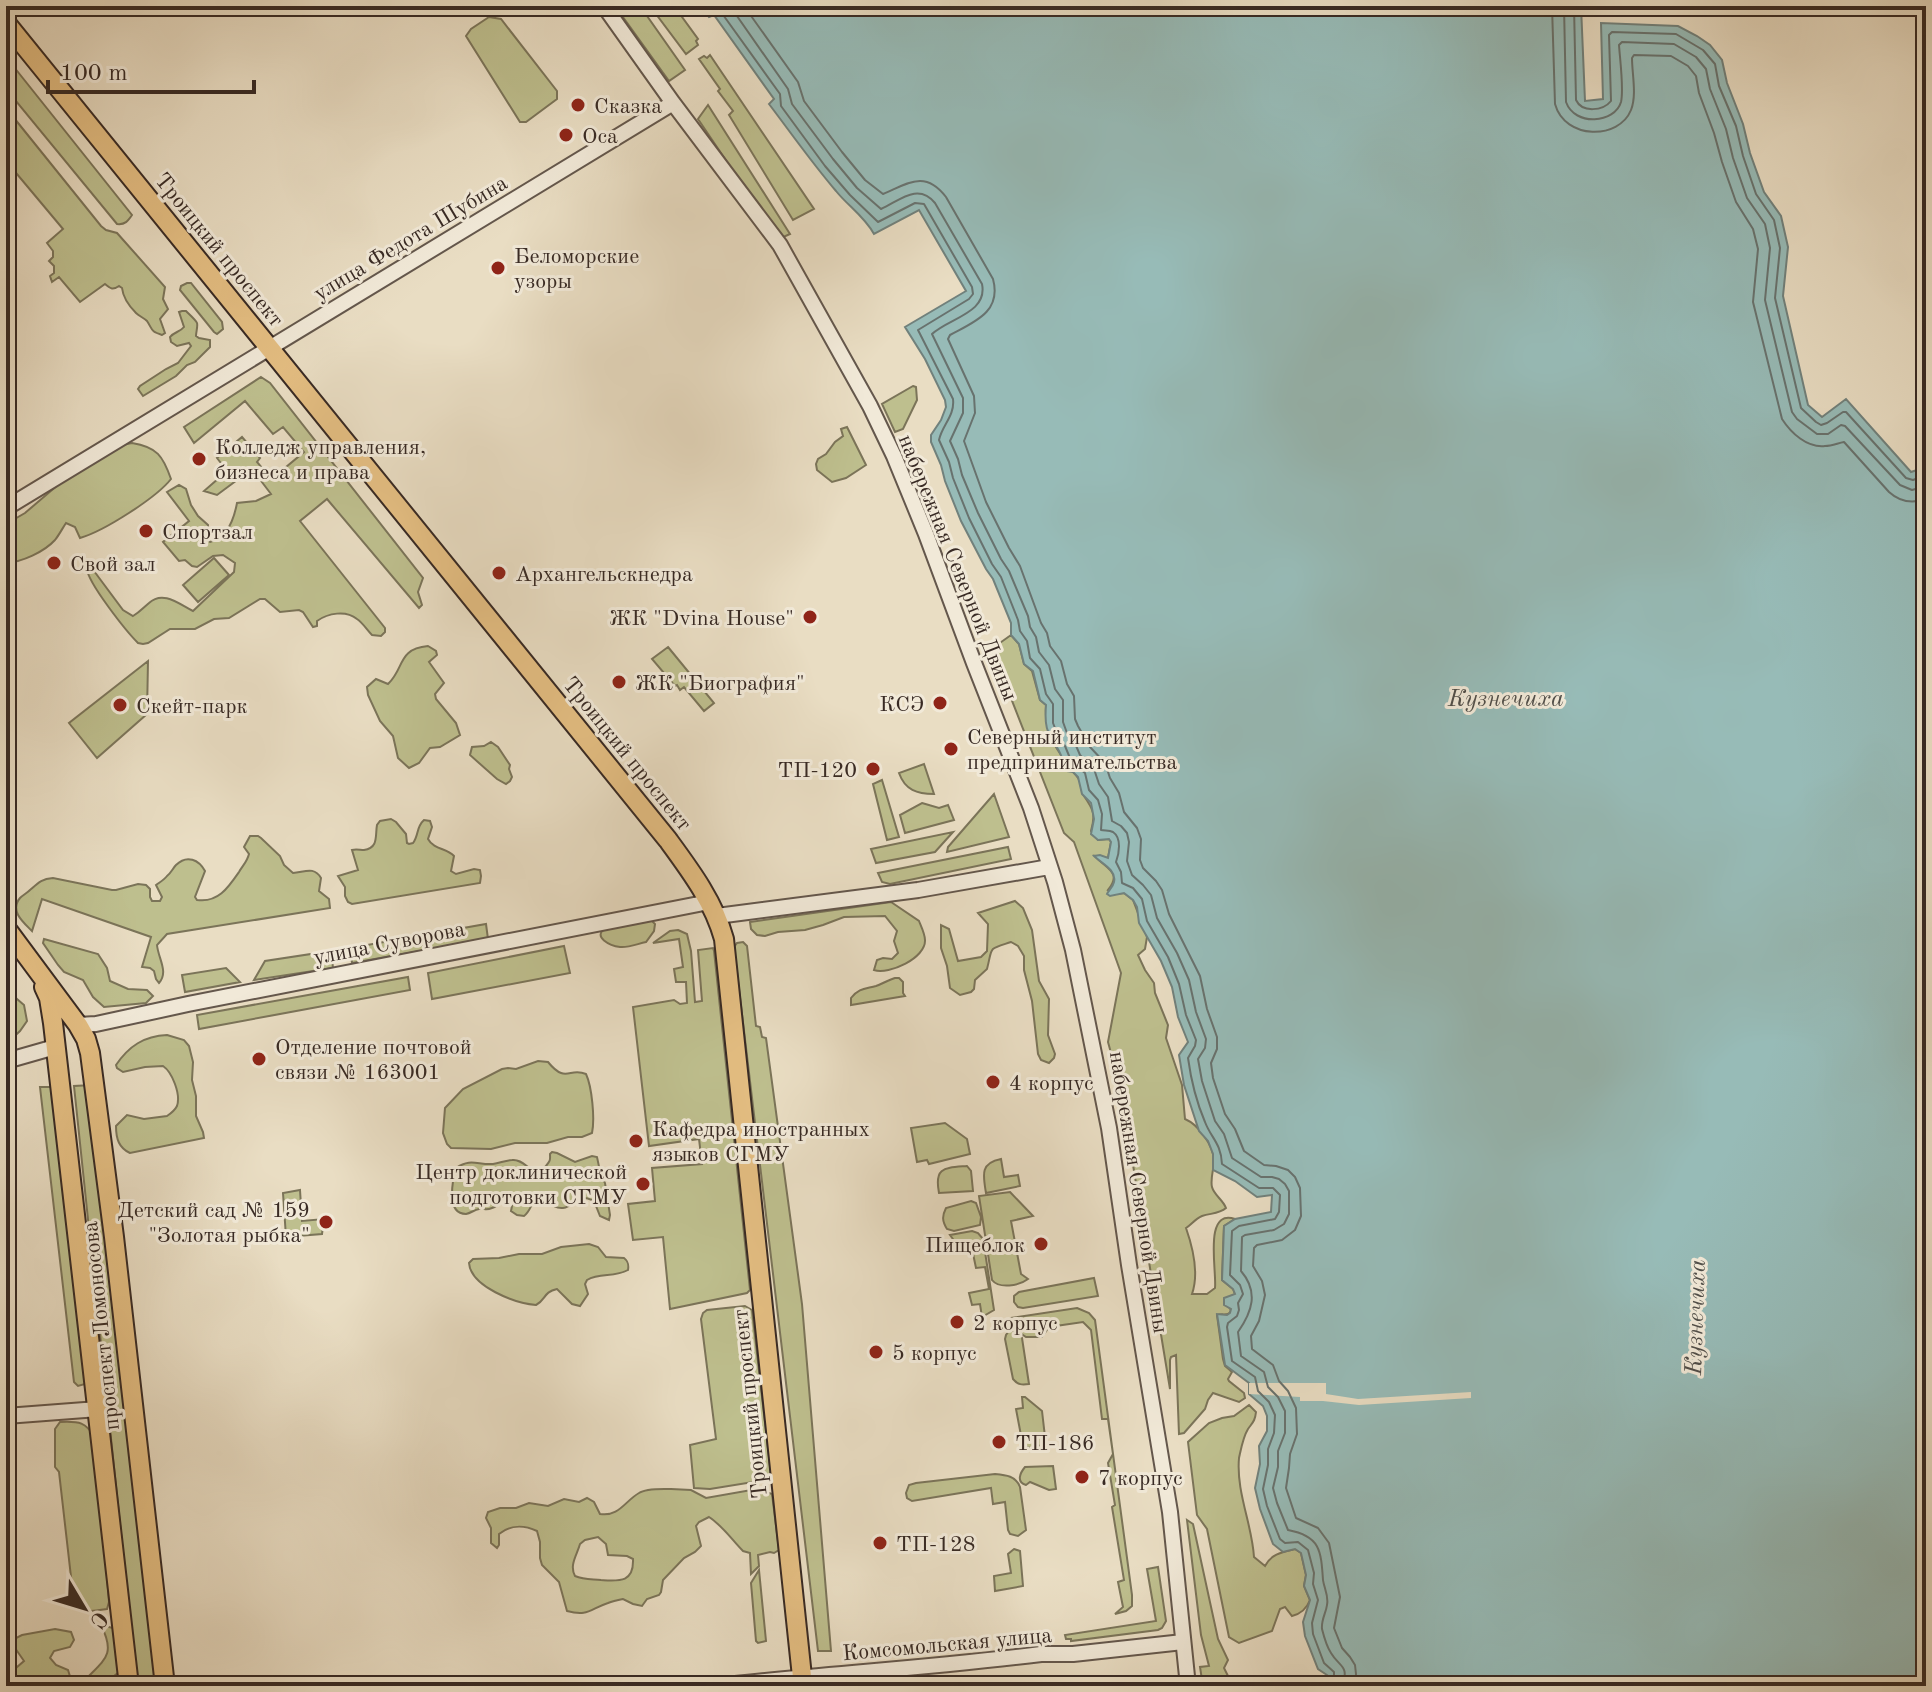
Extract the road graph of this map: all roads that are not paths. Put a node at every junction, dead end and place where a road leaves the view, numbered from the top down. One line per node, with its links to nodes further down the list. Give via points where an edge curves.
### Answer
1 (604, 6): 3 (street, набережная Северной Двины)
2 (6, 23): 4 (main road, Троицкий проспект)
3 (673, 103): 4 (street, улица Федота Шубина); 6 (street, набережная Северной Двины, via 780,245 870,406 926,534)
4 (269, 348): 5 (street, улица Федота Шубина); 7 (main road, Троицкий проспект, via 668,840)
5 (6, 508)
6 (1049, 867): 7 (street, улица Суворова, via 918,890); 15 (street, набережная Северной Двины, via 1073,950 1109,1128 1170,1512)
7 (713, 909): 10 (street, улица Суворова); 16 (main road, Троицкий проспект, via 724,939)
8 (6, 928): 9 (main road, проспект Ломоносова)
9 (41, 976): 10 (main road, проспект Ломоносова); 11 (main road, проспект Ломоносова)
10 (78, 1025): 18 (main road, проспект Ломоносова, via 94,1079)
11 (55, 1047): 12 (street); 13 (main road, проспект Ломоносова)
12 (6, 1061)
13 (98, 1409): 14 (street); 17 (main road, проспект Ломоносова)
14 (6, 1416)
15 (1183, 1642): 16 (street, Комсомольская улица); 20 (street, набережная Северной Двины)
16 (803, 1682): 19 (street, Комсомольская улица)
17 (129, 1686)
18 (165, 1686)
19 (715, 1686)
20 (1188, 1686)

